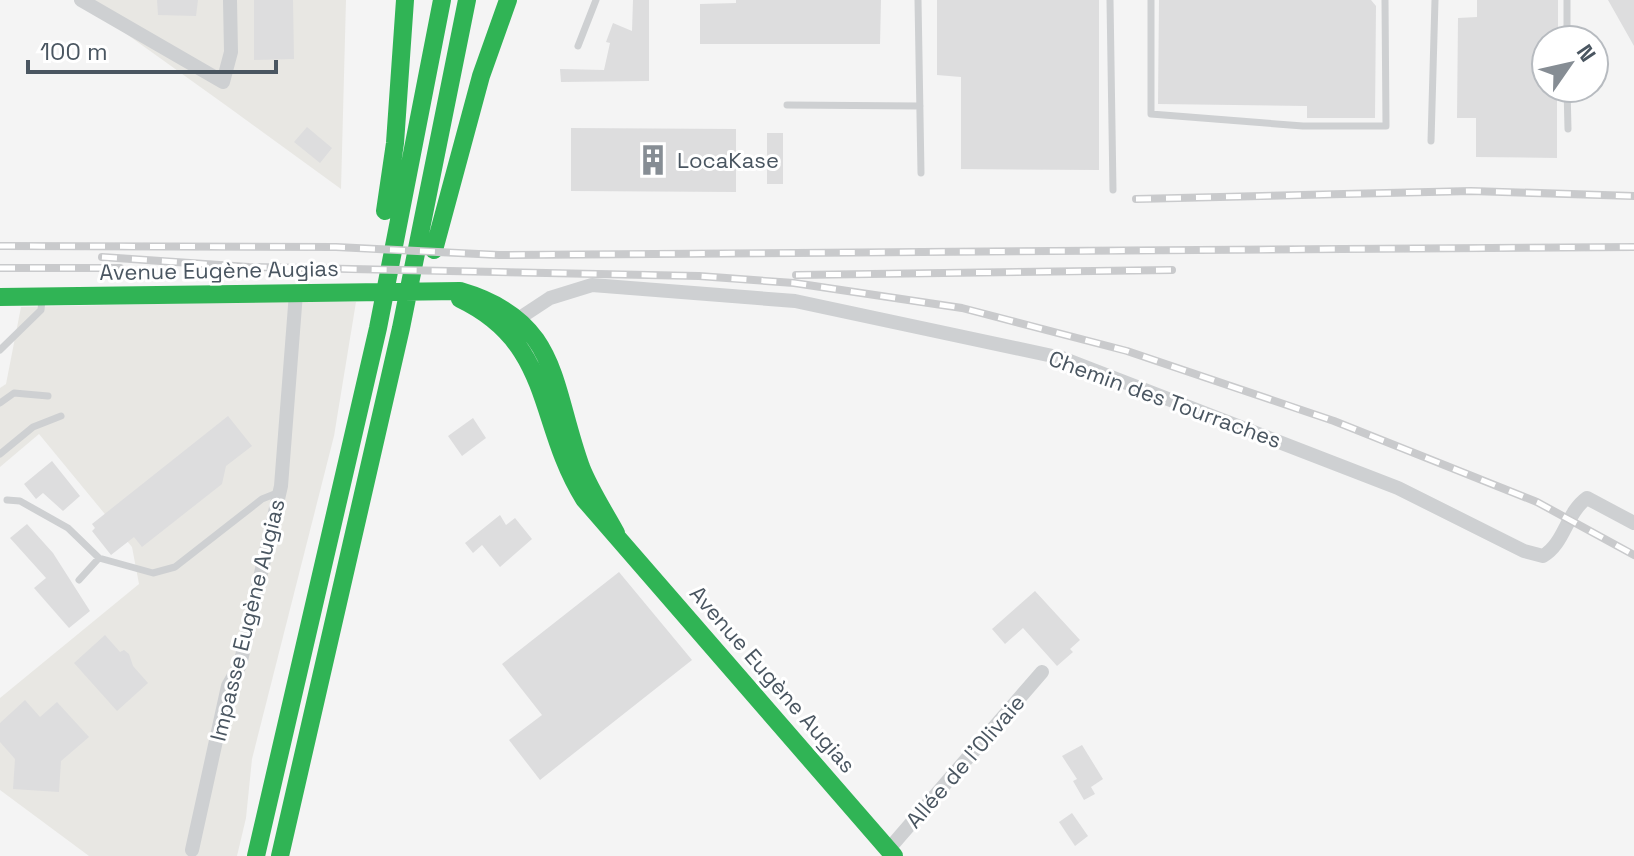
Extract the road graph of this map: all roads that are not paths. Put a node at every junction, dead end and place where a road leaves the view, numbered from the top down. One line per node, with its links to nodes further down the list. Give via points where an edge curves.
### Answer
1 (81, 0): 2 (street, via 223,82 231,52)
2 (230, 0)
3 (405, 0): 23 (main road)
4 (442, 0): 23 (main road)
5 (467, 0): 22 (main road)
6 (508, 0): 22 (main road)
7 (596, 0): 15 (lane)
8 (918, 0): 18 (lane)
9 (1110, 0): 24 (lane)
10 (1151, 0): 11 (lane, via 1151,114 1303,126 1386,126)
11 (1385, 0)
12 (1435, 0): 20 (lane)
13 (1567, 0): 14 (lane)
14 (1567, 24)
15 (578, 46)
16 (1567, 104): 19 (lane)
17 (787, 105): 18 (lane)
18 (920, 106): 21 (lane)
19 (1568, 129)
20 (1431, 141)
21 (921, 173)
22 (443, 178): 43 (main road, via 384,444 369,466)
23 (399, 180): 42 (main road, via 365,376)
24 (1113, 190)
25 (296, 293): 27 (main road, Avenue Eugène Augias); 28 (main road, Avenue Eugène Augias, via 480,295 504,304); 34 (street, Impasse Eugène Augias)
26 (0, 297): 27 (main road, Avenue Eugène Augias)
27 (42, 297): 29 (lane, via 41,310)
28 (513, 322): 36 (street, Chemin des Tourraches, via 550,298 592,285 795,301 1062,358 1398,488 1524,551 1543,556 1555,549 1577,505 1587,498); 41 (main road, Avenue Eugène Augias, via 540,342 550,362 582,468 616,533)
29 (0, 350)
30 (48, 396): 31 (lane, via 14,393)
31 (0, 403)
32 (61, 416): 33 (lane, via 33,427)
33 (0, 454)
34 (279, 492): 37 (lane, via 262,499 175,567 153,573); 40 (street, Impasse Eugène Augias)
35 (7, 500): 37 (lane, via 20,501 68,528)
36 (1634, 523)
37 (99, 558): 38 (lane)
38 (79, 580)
39 (1042, 672): 41 (street, Allée de l'Olivaie)
40 (192, 850)
41 (891, 853)
42 (256, 856)
43 (280, 856)

